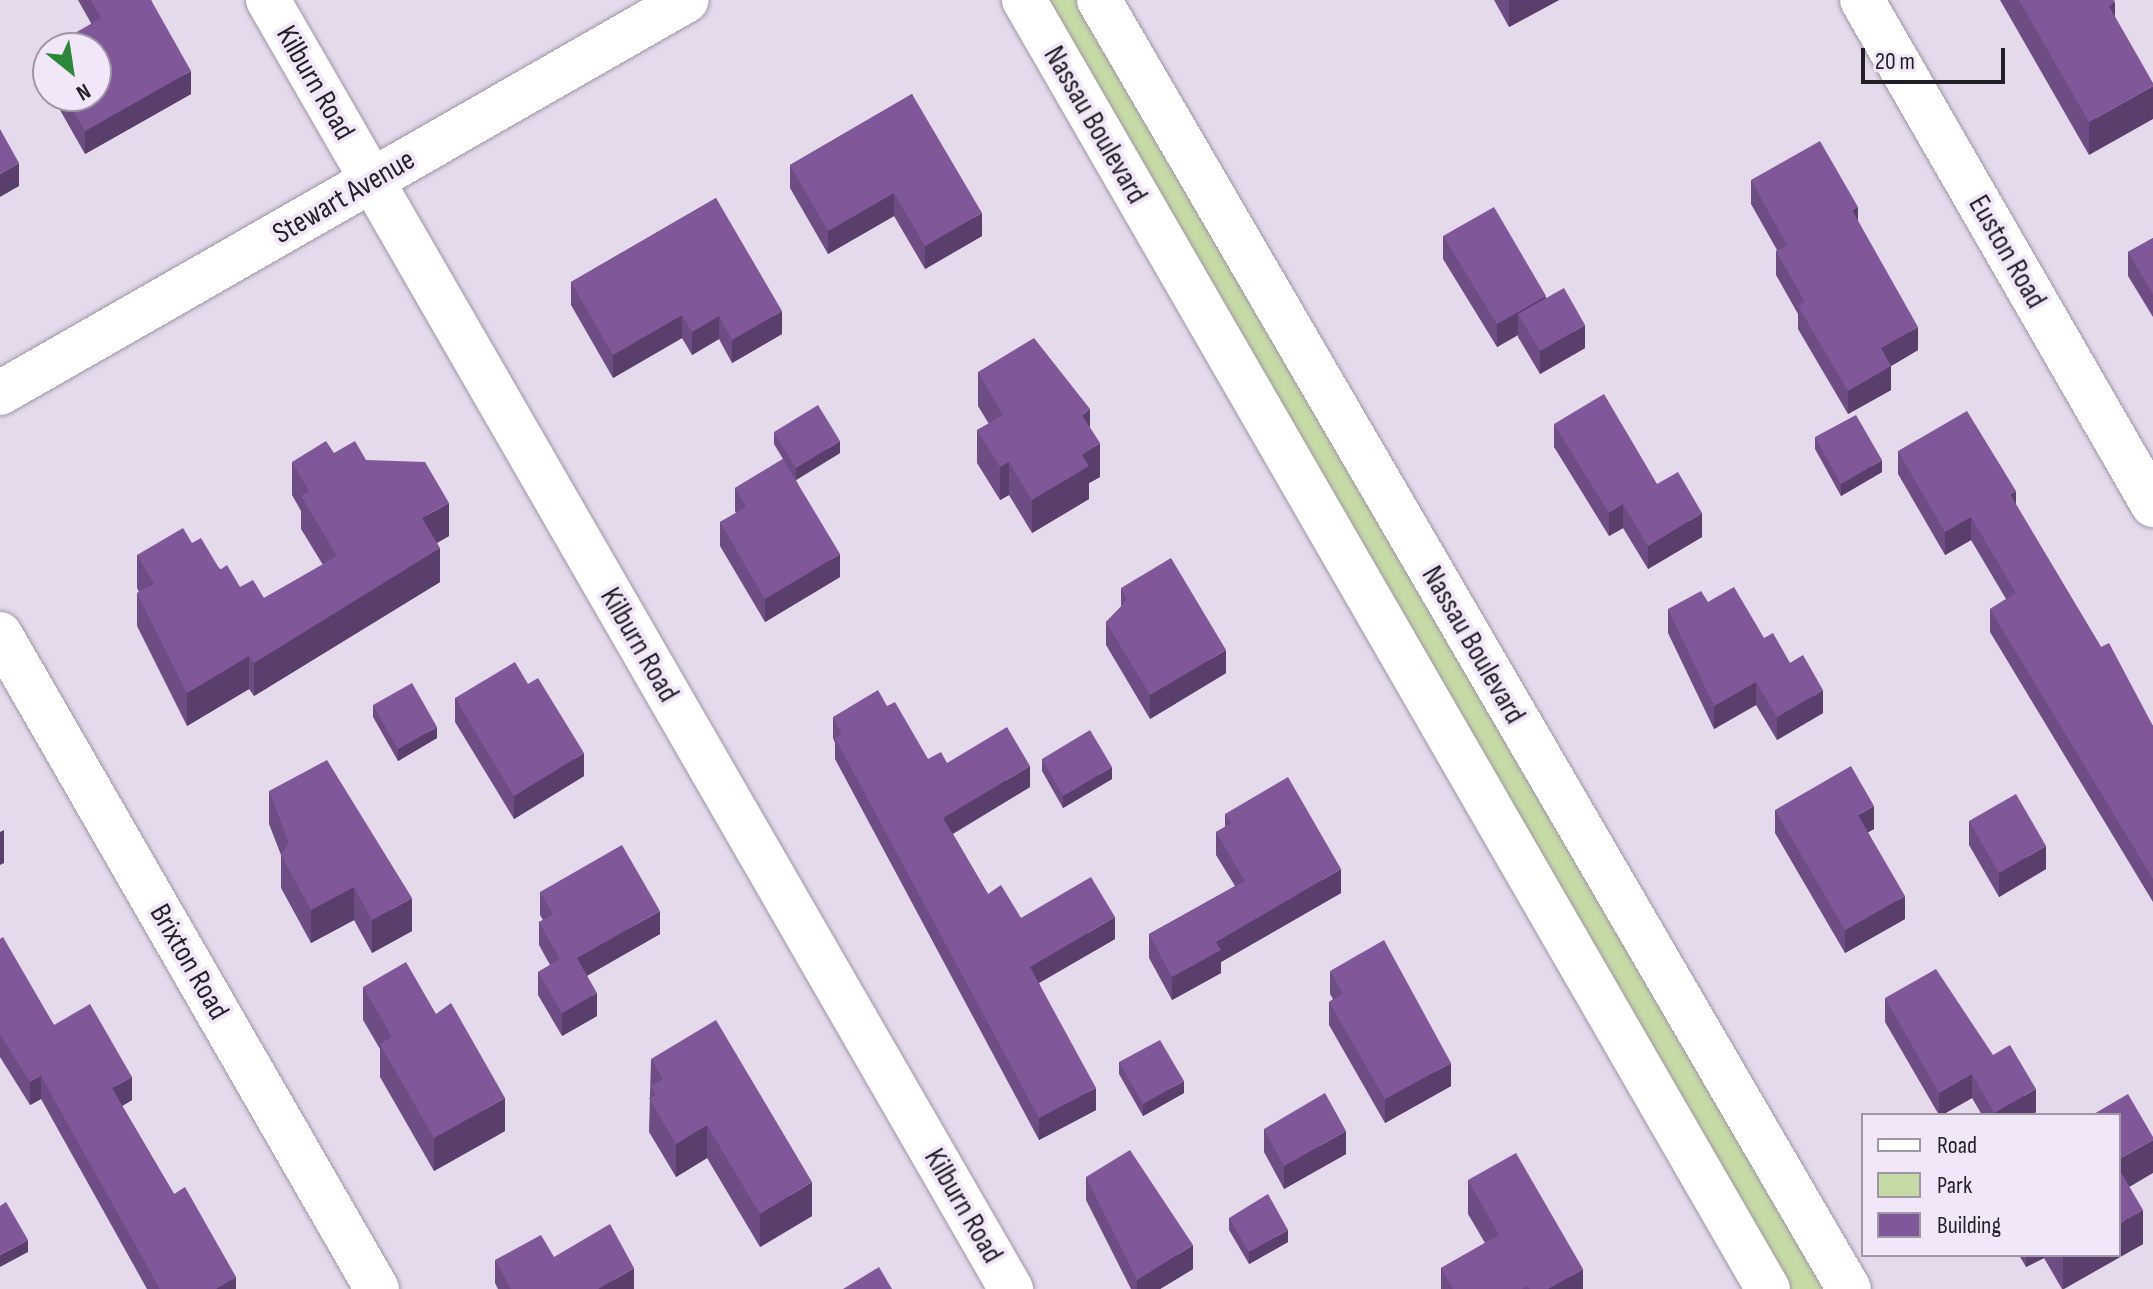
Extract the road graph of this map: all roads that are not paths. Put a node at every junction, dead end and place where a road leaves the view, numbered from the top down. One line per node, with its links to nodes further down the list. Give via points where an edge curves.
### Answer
1 (268, 0): 6 (main road, Kilburn Road)
2 (687, 0): 6 (main road, Stewart Avenue)
3 (1024, 0): 12 (main road, Nassau Boulevard)
4 (1099, 0): 13 (main road, Nassau Boulevard)
5 (1862, 0): 8 (main road, Euston Road)
6 (372, 181): 7 (main road, Stewart Avenue); 11 (main road, Kilburn Road)
7 (0, 393)
8 (2153, 505)
9 (0, 634): 10 (main road, Brixton Road)
10 (377, 1289)
11 (1011, 1289)
12 (1768, 1289)
13 (1849, 1289)

